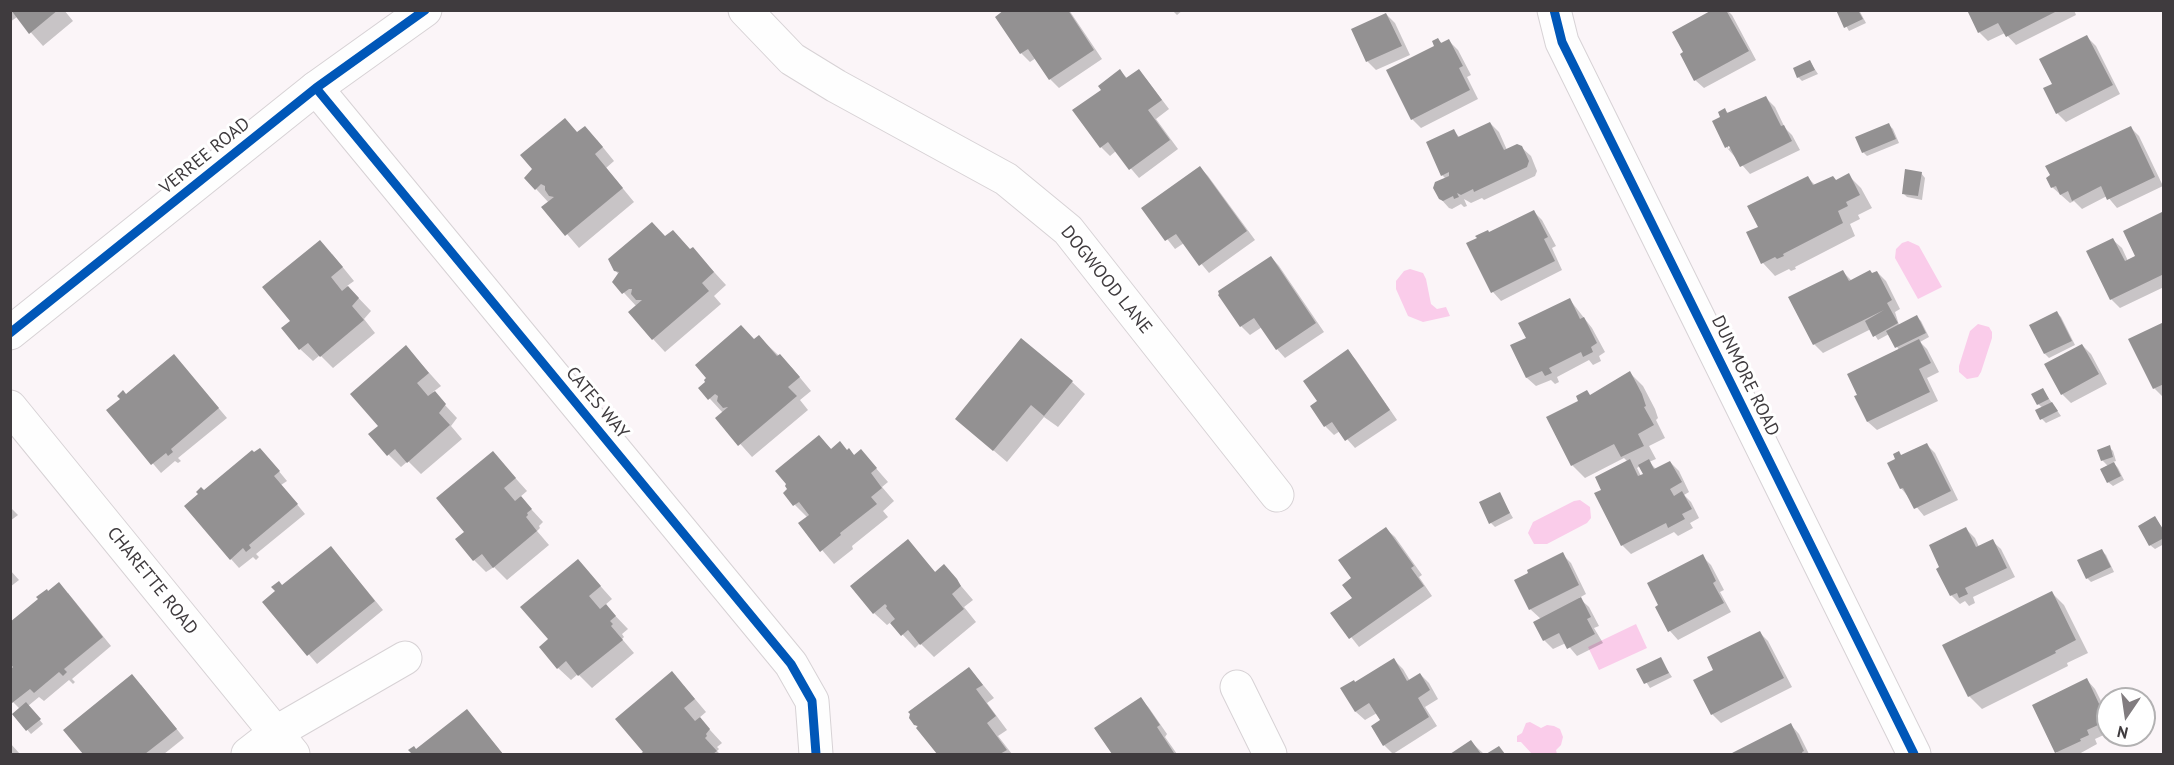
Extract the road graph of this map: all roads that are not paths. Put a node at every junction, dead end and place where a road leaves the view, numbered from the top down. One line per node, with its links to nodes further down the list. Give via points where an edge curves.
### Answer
1 (426, 10): 4 (street, VERREE ROAD)
2 (745, 10): 7 (street, DOGWOOD LANE, via 792,59 1006,179 1068,230)
3 (1554, 10): 14 (street, DUNMORE ROAD, via 1562,42)
4 (316, 88): 5 (street, VERREE ROAD); 12 (street, CATES WAY, via 791,664 812,701)
5 (10, 333)
6 (10, 407): 10 (street, CHARETTE ROAD)
7 (1277, 495)
8 (405, 658): 10 (street)
9 (1237, 687): 13 (street)
10 (284, 744): 11 (street)
11 (248, 754)
12 (816, 754)
13 (1270, 754)
14 (1914, 754)

